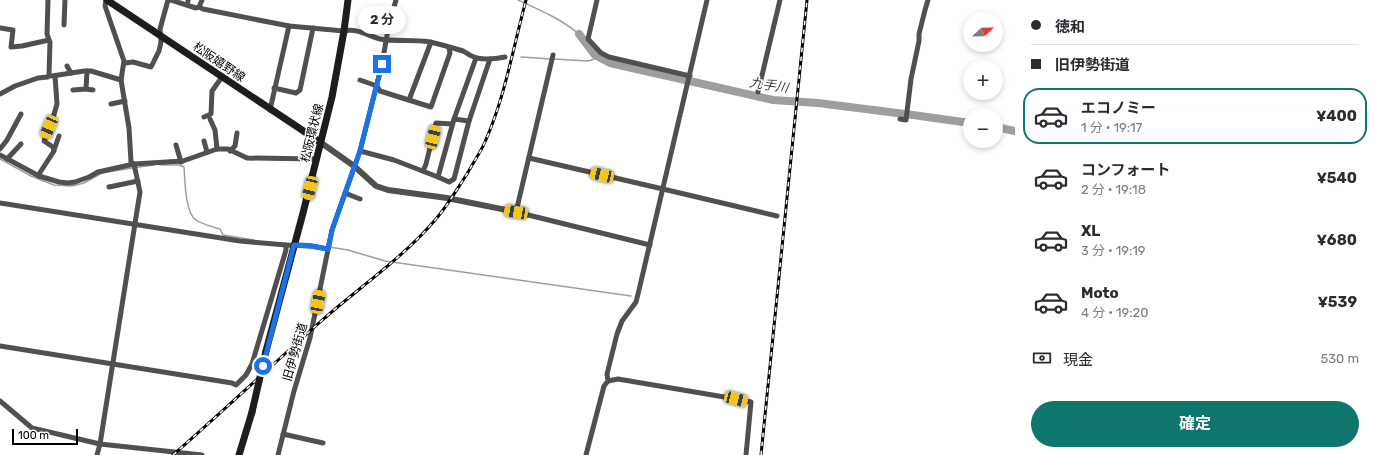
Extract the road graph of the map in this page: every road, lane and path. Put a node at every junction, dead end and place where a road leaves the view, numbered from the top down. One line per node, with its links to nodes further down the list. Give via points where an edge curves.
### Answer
1 (48, 0): 19 (street)
2 (65, 0): 13 (street)
3 (106, 0): 18 (main road, 松阪嬉野線); 27 (street, via 105,6)
4 (172, 0): 12 (street); 18 (street, via 160,29)
5 (202, 0): 12 (street)
6 (348, 0): 17 (main road, 松阪環状線)
7 (396, 0): 20 (street, 旧伊勢街道)
8 (597, 0): 33 (street, via 588,39 601,53 620,61)
9 (707, 0): 33 (street)
10 (780, 0): 42 (street)
11 (928, 0): 51 (street, via 919,34 906,120)
12 (199, 7): 14 (street)
13 (64, 25)
14 (288, 26): 16 (street); 38 (street)
15 (0, 28): 19 (street, via 13,30 11,47)
16 (313, 28): 17 (street); 38 (street, via 300,90 296,93)
17 (344, 31): 20 (street, via 358,31); 57 (main road, 松阪環状線, via 332,97)
18 (161, 36): 27 (street, via 159,51 151,67 133,62); 34 (main road, 松阪嬉野線)
19 (49, 40): 31 (street, via 53,60)
20 (386, 40): 21 (street); 37 (street, 旧伊勢街道)
21 (431, 42): 22 (street); 44 (street)
22 (449, 48): 24 (street); 44 (street, via 450,53 431,107)
23 (553, 55): 67 (street)
24 (476, 58): 26 (street); 53 (street)
25 (505, 58): 26 (street)
26 (490, 59): 52 (street)
27 (125, 63): 35 (street)
28 (67, 66): 30 (street)
29 (87, 71): 30 (street); 35 (street); 39 (street)
30 (71, 73): 32 (street)
31 (49, 76): 32 (street); 43 (street, via 15,86)
32 (55, 76): 63 (street, via 56,104 44,141 53,147)
33 (690, 76): 78 (street)
34 (222, 77): 47 (main road, 松阪嬉野線); 49 (street, via 212,91 211,114)
35 (121, 80): 45 (street)
36 (360, 80): 37 (street)
37 (377, 86): 44 (street, via 380,91); 64 (street, 旧伊勢街道)
38 (274, 88): 47 (street)
39 (86, 89): 40 (street); 41 (street)
40 (73, 90)
41 (93, 90)
42 (758, 92)
43 (0, 94)
44 (409, 100)
45 (125, 101): 46 (street); 71 (street, via 131,162)
46 (110, 104)
47 (270, 110): 57 (main road, 松阪嬉野線)
48 (22, 114): 60 (street)
49 (204, 117)
50 (210, 119): 61 (street, via 215,130)
51 (900, 119)
52 (469, 121): 53 (street); 75 (street, via 454,179 449,182)
53 (453, 122): 73 (street, via 436,123); 75 (street)
54 (237, 133): 62 (street, via 234,146)
55 (60, 136): 63 (street)
56 (204, 141): 65 (street)
57 (320, 142): 69 (main road, 松阪環状線); 72 (street)
58 (21, 144): 68 (street)
59 (176, 145): 70 (street)
60 (0, 149)
61 (217, 149): 62 (street); 65 (street)
62 (230, 150): 69 (street, via 247,158)
63 (54, 151): 74 (street)
64 (360, 151): 72 (street, 旧伊勢街道); 73 (street)
65 (207, 152): 70 (street)
66 (1, 157): 68 (street)
67 (529, 158): 78 (street); 82 (street)
68 (7, 159): 74 (street)
69 (317, 160): 85 (main road, 松阪環状線)
70 (181, 162): 71 (street)
71 (134, 164): 74 (street, via 98,172 75,182 59,182); 76 (street)
72 (354, 166): 79 (street, 旧伊勢街道); 82 (street, via 376,186 384,189)
73 (423, 171): 75 (street)
74 (39, 176)
75 (438, 177)
76 (138, 181): 77 (street); 84 (street, via 140,192)
77 (109, 187)
78 (663, 189): 83 (street); 86 (street)
79 (345, 193): 80 (street); 87 (street, 旧伊勢街道)
80 (360, 198)
81 (0, 203): 84 (street)
82 (516, 212): 86 (street)
83 (777, 216)
84 (135, 224): 85 (street, via 240,241); 89 (street)
85 (290, 245): 87 (street); 89 (street, via 286,250 252,364 236,385); 98 (main road, 松阪環状線, bridge)
86 (650, 245): 90 (street, via 636,302 622,321 617,334 607,374)
87 (328, 249): 92 (street, 旧伊勢街道, via 310,338)
88 (0, 346): 89 (street)
89 (112, 364): 94 (street)
90 (608, 381): 100 (street, via 604,386); 101 (street, via 618,380 751,402)
91 (0, 401): 94 (street, via 32,428)
92 (283, 434): 93 (street); 99 (street, 旧伊勢街道)
93 (323, 443)
94 (100, 444): 95 (street); 96 (street)
95 (180, 454): 97 (street)
96 (97, 455)
97 (202, 455)
98 (240, 455)
99 (278, 455)
100 (586, 455)
101 (746, 455)

